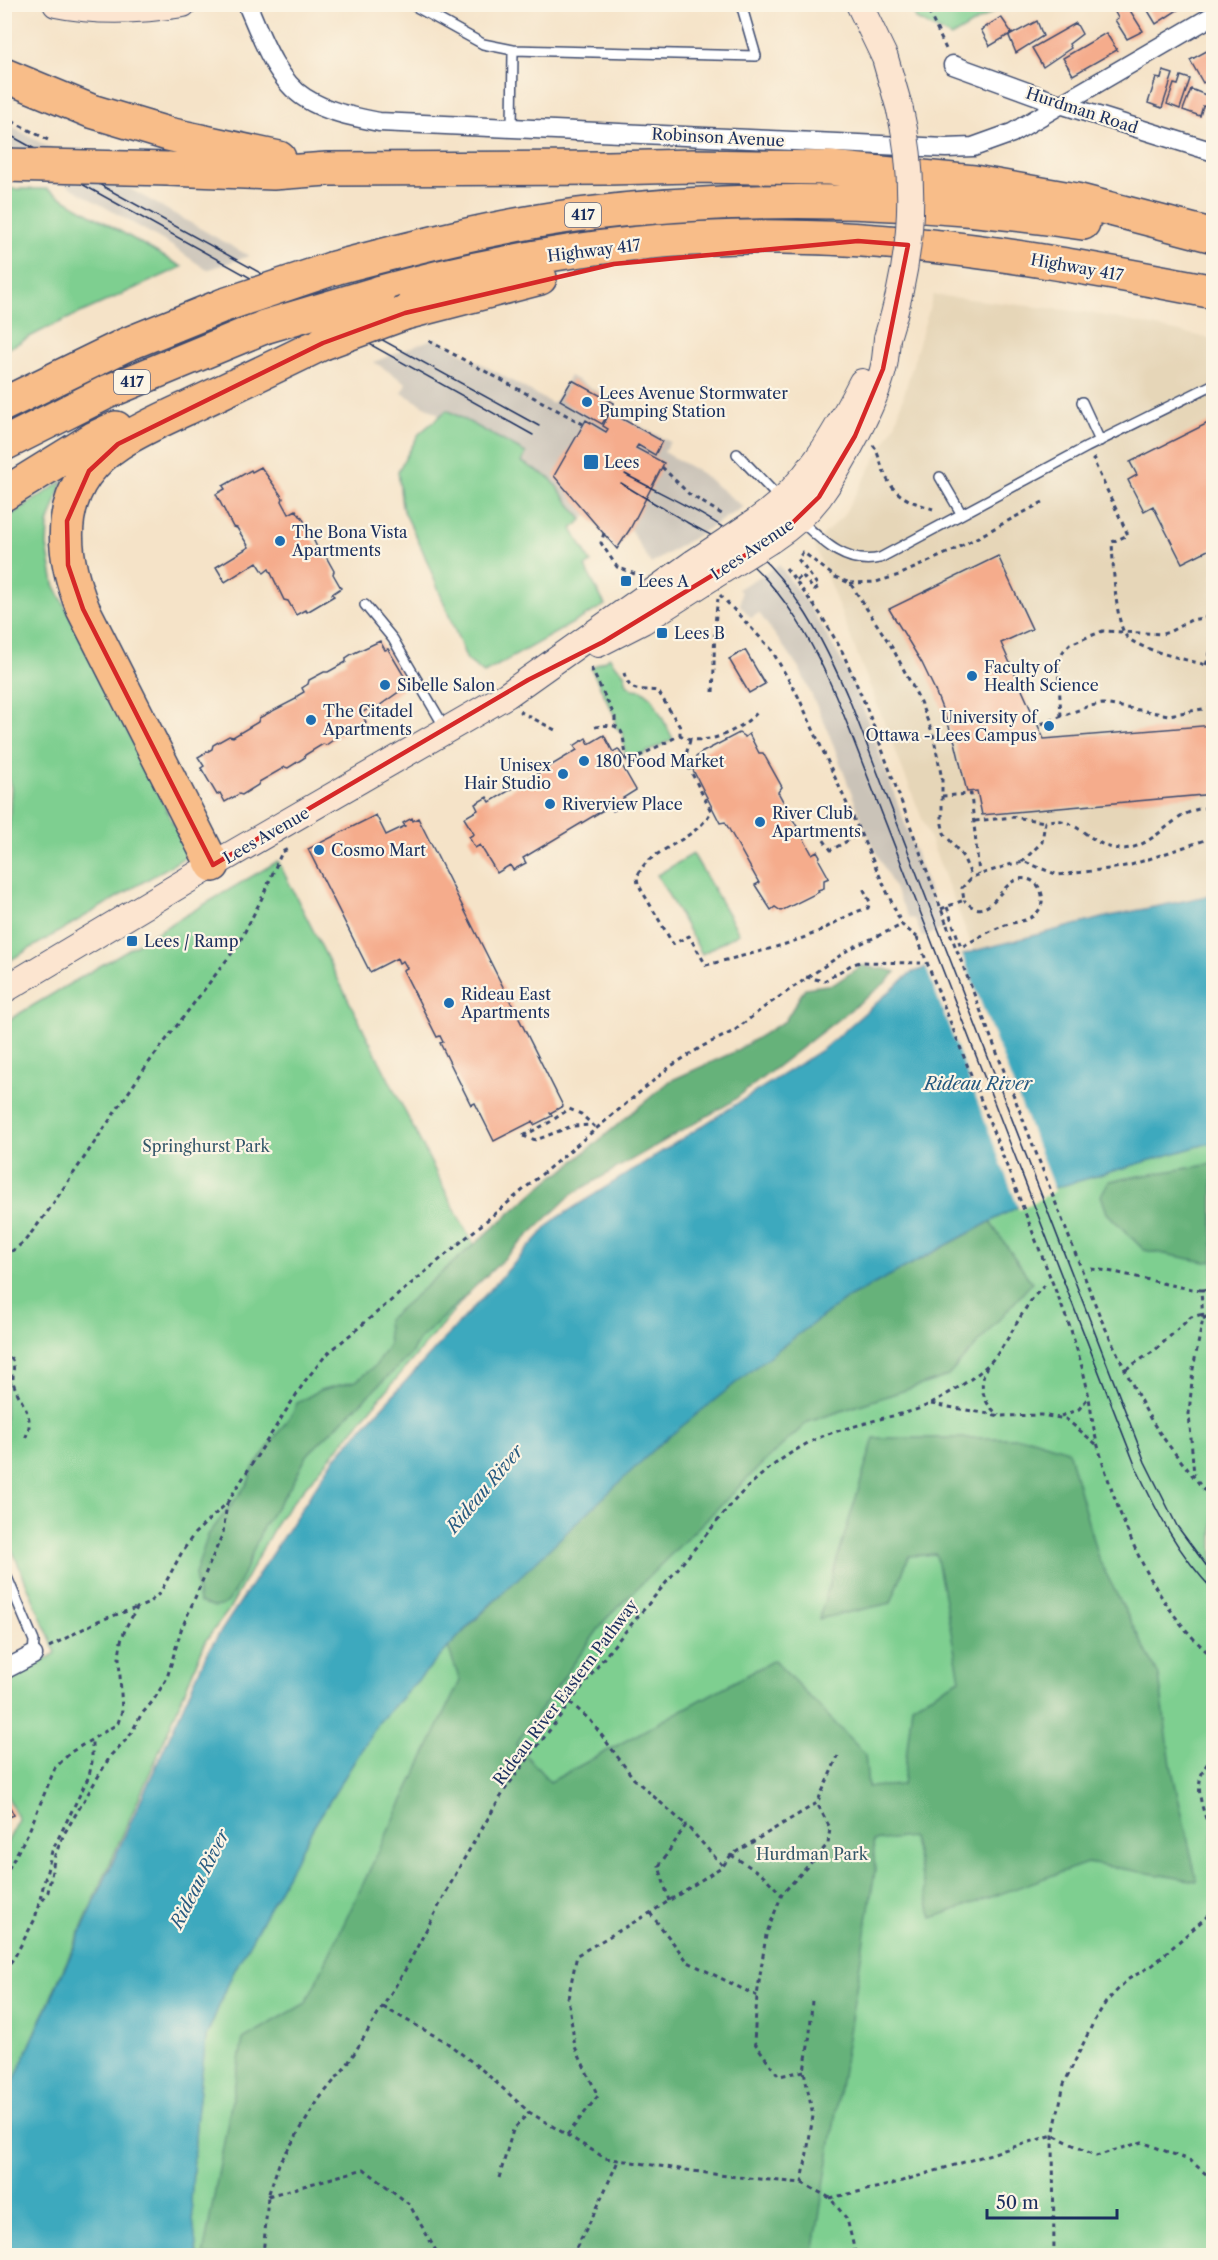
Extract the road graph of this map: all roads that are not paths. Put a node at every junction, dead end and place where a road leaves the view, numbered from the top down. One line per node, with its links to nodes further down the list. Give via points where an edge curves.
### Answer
1 (56, 4): 2 (main road, via 111,11)
2 (183, 4)
3 (247, 4): 12 (street, Robinson Avenue, via 281,75 303,97 340,114 379,122)
4 (411, 4): 8 (lane, via 483,44)
5 (741, 4): 8 (lane, via 756,56)
6 (859, 4): 20 (main road, Lees Avenue, bridge, via 885,58 910,165 904,276)
7 (1214, 15): 11 (street, Robinson Avenue)
8 (513, 50): 12 (lane)
9 (953, 64): 11 (street, Hurdman Road)
10 (4, 75): 15 (highway, via 91,111 168,134)
11 (1063, 105): 12 (street, Robinson Avenue, via 1012,133 973,147); 13 (street, Hurdman Road)
12 (512, 128)
13 (1214, 152)
14 (4, 165): 15 (highway, bridge, via 273,172)
15 (327, 169): 16 (highway, via 830,168 974,182 1076,200)
16 (1214, 236)
17 (858, 241): 19 (highway, Highway 417 / 417, via 987,252); 21 (highway, bridge, via 614,264 548,276 405,313); 26 (highway, Highway 417 / 417, bridge, via 782,237 616,247 512,262 378,293 264,327 107,392)
18 (1214, 243): 24 (highway, 417, bridge, via 944,206 757,202 577,215 485,231 334,268 224,305 125,345)
19 (1214, 292)
20 (887, 338): 30 (main road, Lees Avenue, via 828,443 800,483); 30 (main road, Lees Avenue, via 883,369 855,436 819,497)
21 (323, 343): 29 (highway, via 232,374 140,416 93,439); 36 (highway, via 118,444 88,471 67,521 68,565 82,609)
22 (1214, 384): 25 (lane)
23 (1082, 402): 25 (lane)
24 (4, 404)
25 (1100, 441): 31 (lane)
26 (4, 444)
27 (736, 454): 30 (lane)
28 (940, 477): 31 (lane)
29 (4, 494)
30 (790, 510): 31 (lane, via 848,558 869,561); 32 (main road, Lees Avenue, bridge)
31 (961, 513)
32 (708, 578): 34 (main road, Lees Avenue, via 643,621); 34 (main road, Lees Avenue, via 655,588)
33 (365, 605): 35 (lane, via 393,639)
34 (528, 680): 35 (main road, Lees Avenue)
35 (446, 730): 36 (main road, Lees Avenue, via 280,837)
36 (213, 865): 37 (main road, Lees Avenue)
37 (4, 990)
38 (4, 1570): 39 (lane, via 34,1641)
39 (33, 1655): 40 (street)
40 (4, 1670)

